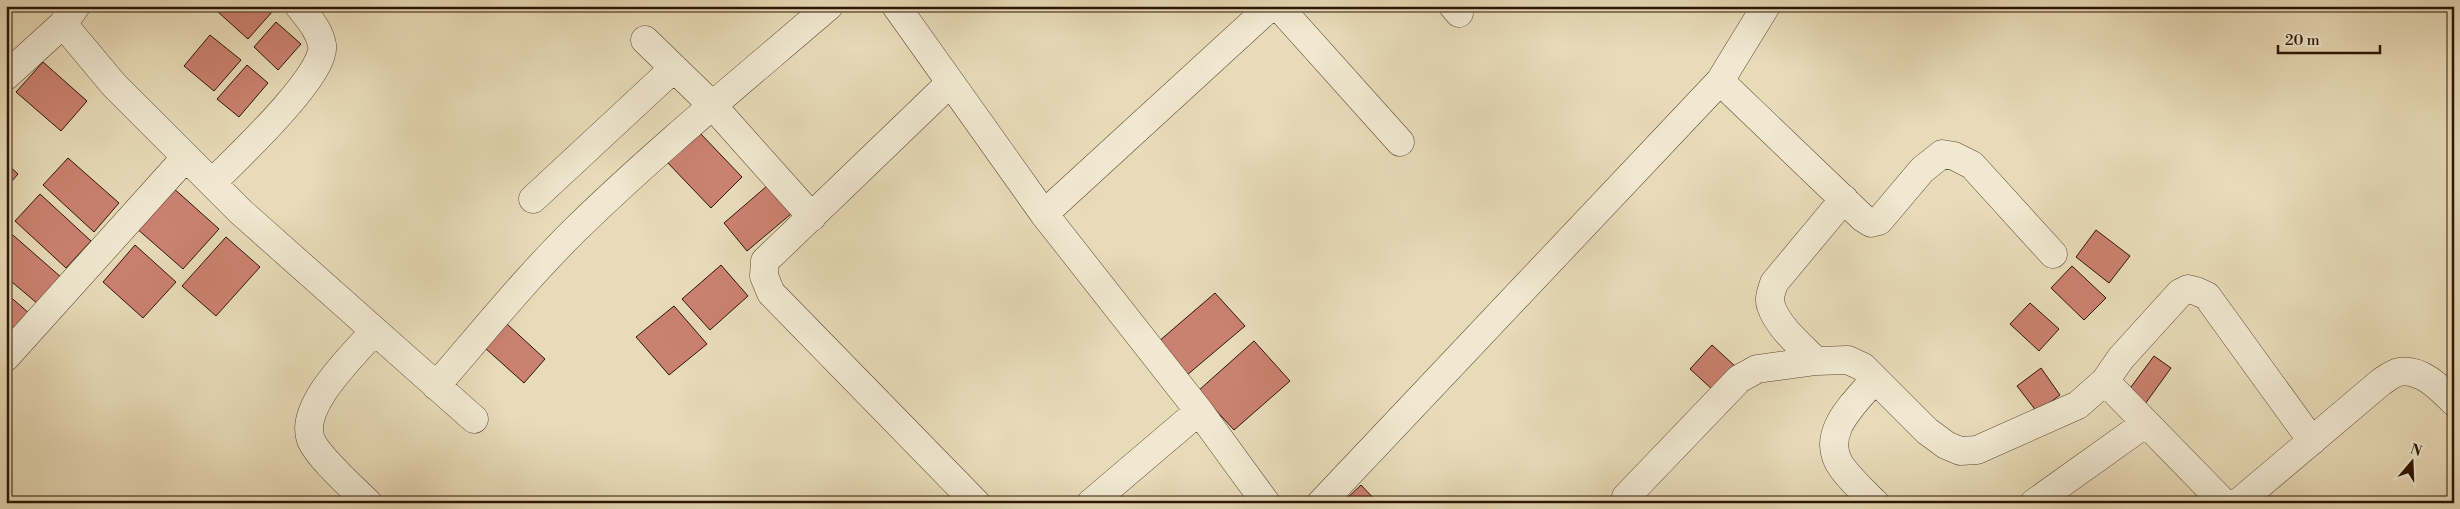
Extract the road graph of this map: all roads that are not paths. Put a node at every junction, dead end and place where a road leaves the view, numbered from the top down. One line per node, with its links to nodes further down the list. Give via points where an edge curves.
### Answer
1 (298, 6): 16 (street, via 315,26 323,46 318,65 283,110)
2 (829, 6): 13 (street)
3 (896, 6): 12 (street)
4 (1271, 6): 19 (street)
5 (1278, 6): 14 (street)
6 (1766, 6): 11 (street)
7 (70, 15): 10 (street); 15 (street, via 114,85)
8 (645, 40): 9 (street)
9 (674, 68): 13 (street); 17 (street)
10 (6, 76)
11 (1720, 81): 18 (street); 38 (street)
12 (950, 83): 19 (street); 20 (street)
13 (713, 106): 20 (street); 27 (street, via 545,260)
14 (1400, 142)
15 (186, 157): 16 (street); 23 (street)
16 (212, 183): 22 (street)
17 (533, 199)
18 (1844, 199): 21 (street, via 1863,218 1871,223 1879,221 1933,158 1942,154 1954,156 1972,165); 24 (street, via 1774,283 1770,295 1771,306 1783,326)
19 (1044, 214): 29 (street)
20 (812, 217): 35 (street, via 765,261 764,276 771,293)
21 (2053, 254)
22 (374, 331): 27 (street); 34 (street, via 329,383 316,402 308,424 311,441 338,475)
23 (6, 357)
24 (1816, 361): 25 (street, via 1848,360 1863,367); 33 (street, via 1757,369 1739,379)
25 (1875, 379): 26 (street, via 1927,431 1946,445 1960,450 1977,450 2078,405); 39 (street, via 1843,417 1834,434 1833,449 1842,468)
26 (2105, 380): 31 (street); 32 (street, via 2160,311 2180,293 2196,291 2207,296)
27 (436, 386): 30 (street)
28 (2454, 402): 32 (street, via 2436,384 2417,374 2398,372 2381,382)
29 (1199, 411): 36 (street); 37 (street)
30 (474, 419)
31 (2146, 423): 40 (street); 41 (street)
32 (2312, 441): 42 (street)
33 (1626, 497)
34 (368, 503)
35 (976, 503)
36 (1091, 503)
37 (1266, 503)
38 (1321, 503)
39 (1875, 503)
40 (2034, 503)
41 (2224, 503)
42 (2238, 503)

